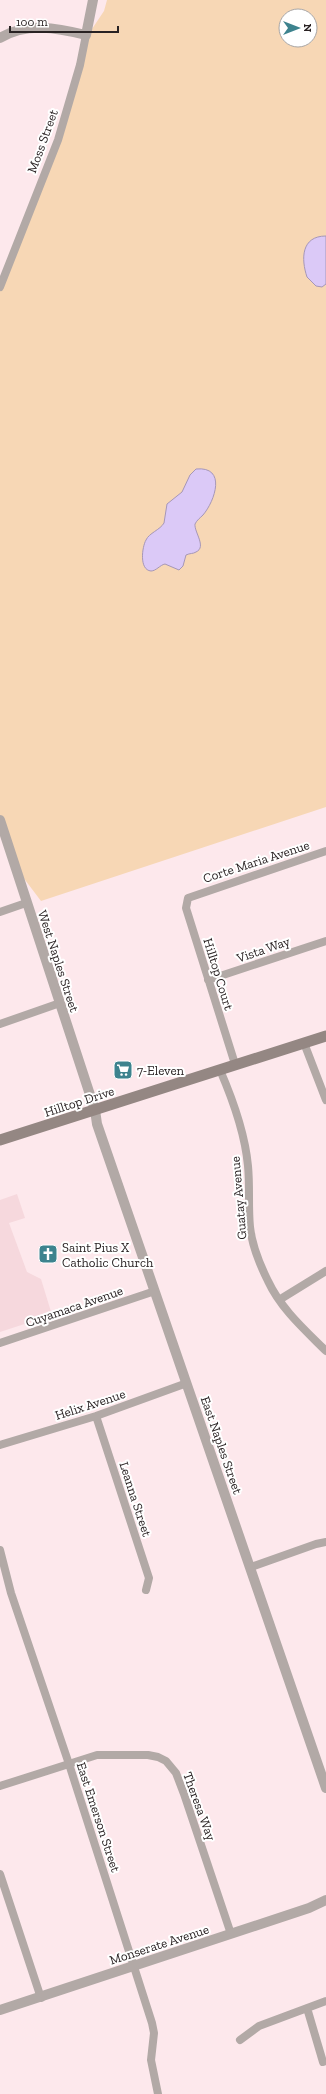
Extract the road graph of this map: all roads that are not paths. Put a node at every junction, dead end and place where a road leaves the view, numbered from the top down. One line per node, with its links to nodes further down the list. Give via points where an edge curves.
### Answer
1 (93, 0): 2 (street, Moss Street)
2 (86, 35): 3 (street, via 38,27 20,30); 4 (street, Moss Street, via 58,140)
3 (0, 38)
4 (0, 286)
5 (0, 820): 8 (street, West Naples Street)
6 (326, 851): 7 (street, Corte Maria Avenue)
7 (194, 895): 11 (street, Hilltop Court, via 188,898 186,908)
8 (26, 903): 9 (street); 12 (street, West Naples Street)
9 (0, 912)
10 (326, 941): 11 (street, Vista Way)
11 (208, 980): 16 (street, Hilltop Court)
12 (60, 1003): 13 (street); 19 (street, West Naples Street)
13 (0, 1024)
14 (326, 1036): 15 (main road, Hilltop Drive)
15 (304, 1043): 16 (main road, Hilltop Drive); 18 (street)
16 (235, 1064): 17 (main road, Hilltop Drive)
17 (220, 1070): 19 (main road, Hilltop Drive); 23 (street, Guatay Avenue, via 240,1123 248,1165 250,1228 255,1249 268,1282)
18 (326, 1100)
19 (95, 1110): 20 (main road, Hilltop Drive); 22 (street, East Naples Street, via 96,1120)
20 (0, 1140)
21 (326, 1271): 23 (street)
22 (155, 1291): 24 (street, Cuyamaca Avenue); 26 (street, East Naples Street)
23 (279, 1300): 25 (street, Guatay Avenue)
24 (0, 1343)
25 (326, 1351)
26 (187, 1383): 27 (street, Helix Avenue); 31 (street, East Naples Street)
27 (96, 1416): 28 (street, Helix Avenue); 32 (street, Leanna Street, via 149,1578)
28 (0, 1445)
29 (326, 1542): 31 (street)
30 (0, 1550): 33 (street, East Emerson Street, via 10,1593)
31 (251, 1567): 34 (street, East Naples Street)
32 (146, 1590)
33 (69, 1764): 35 (street, Theresa Way); 39 (street, Theresa Way, via 97,1755 148,1755 158,1756 166,1761 176,1773 184,1794); 40 (street, East Emerson Street)
34 (322, 1765): 36 (street, East Naples Street)
35 (0, 1786)
36 (326, 1788)
37 (0, 1874): 41 (street)
38 (326, 1900): 39 (street, Monserate Avenue)
39 (230, 1934): 40 (street, Monserate Avenue)
40 (135, 1965): 41 (street, Monserate Avenue); 47 (street, East Emerson Street, via 154,2033 151,2060)
41 (41, 1998): 44 (street, Monserate Avenue)
42 (326, 2001): 43 (street)
43 (307, 2008): 45 (street, via 259,2026); 46 (street)
44 (0, 2010)
45 (240, 2040)
46 (323, 2062)
47 (158, 2094)

